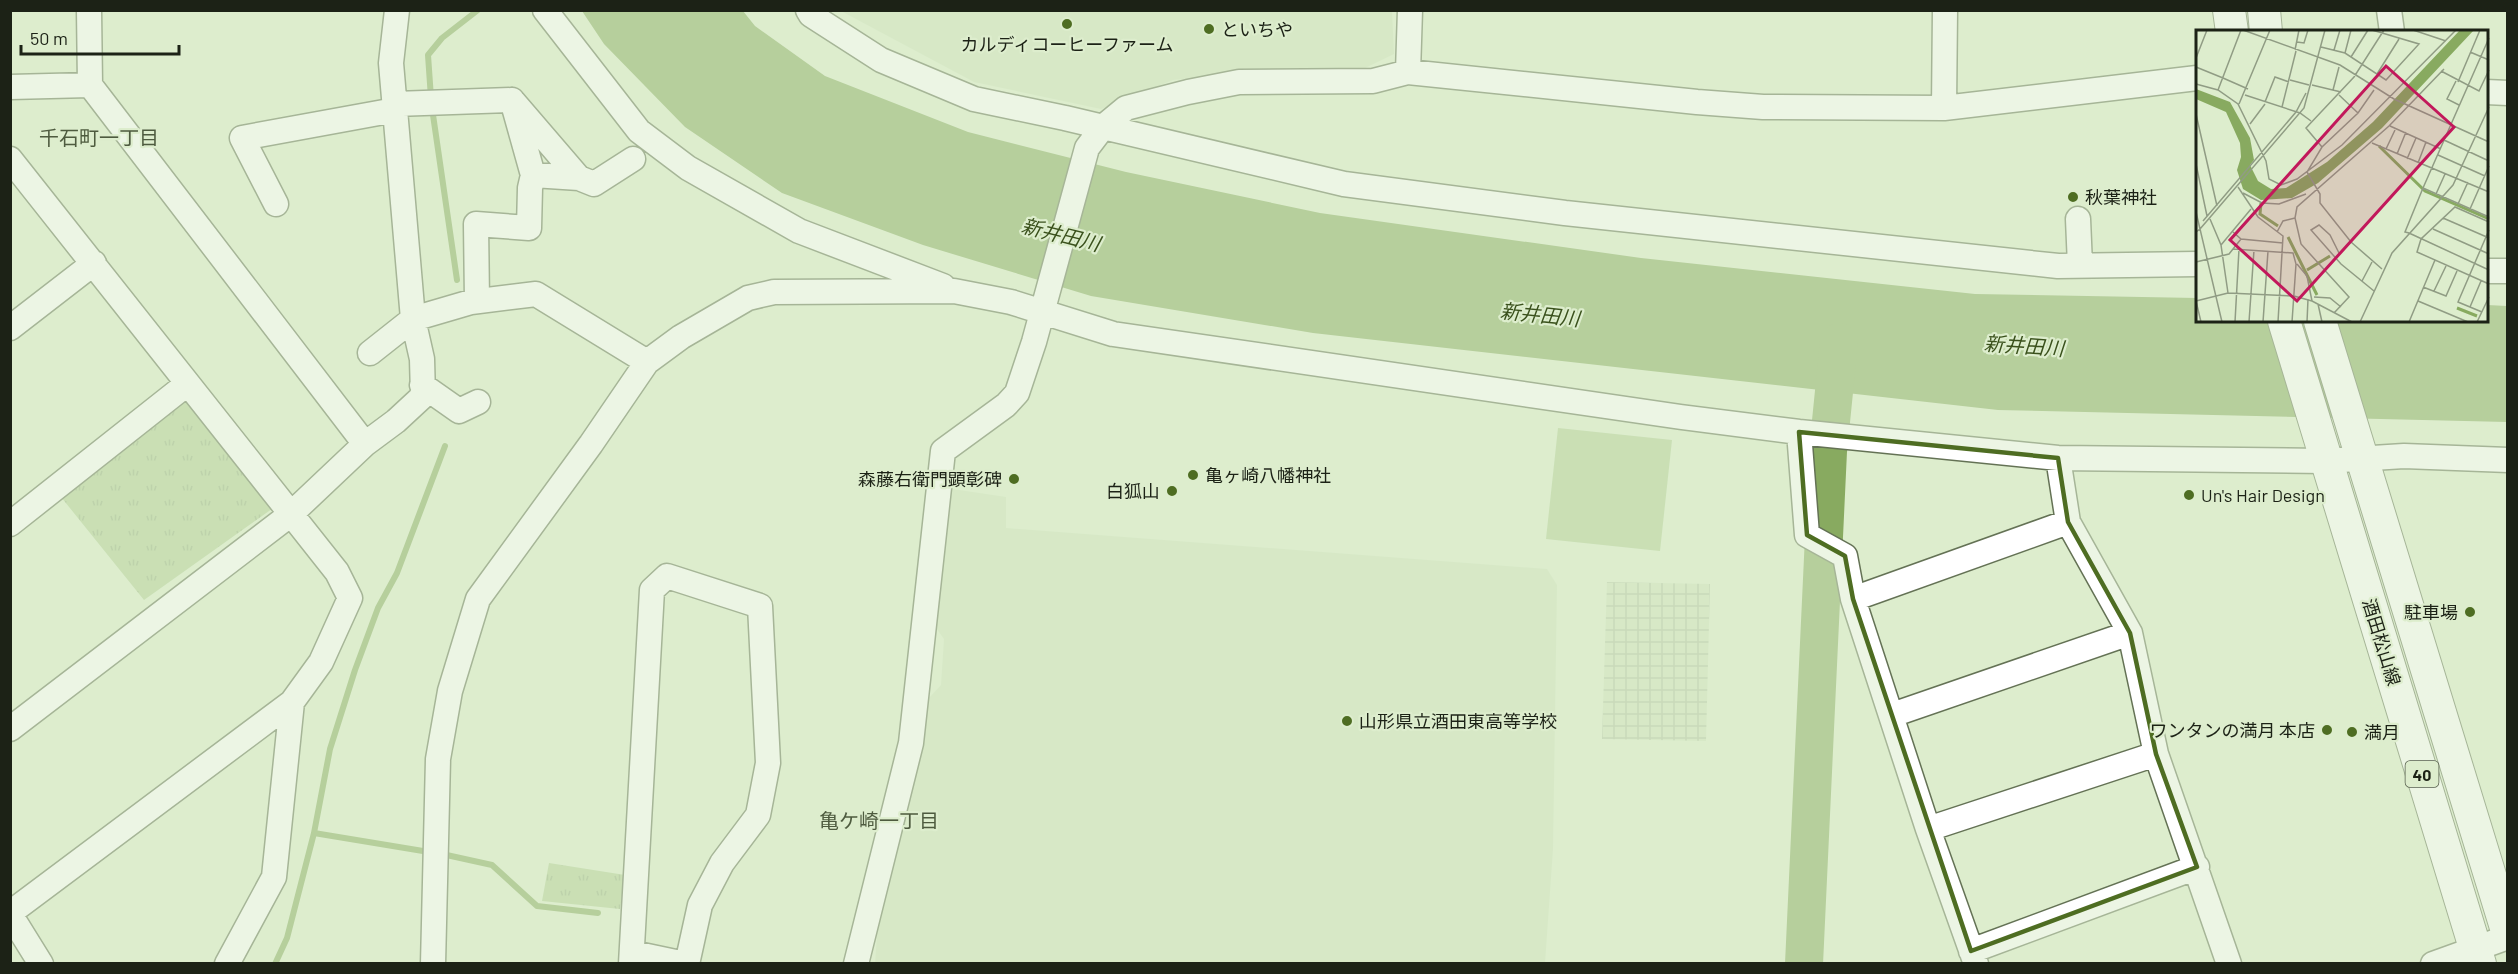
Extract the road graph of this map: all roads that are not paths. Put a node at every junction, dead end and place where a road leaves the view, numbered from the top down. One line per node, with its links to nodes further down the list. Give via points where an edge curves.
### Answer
1 (89, 10): 15 (street)
2 (397, 10): 20 (street, via 391,63)
3 (545, 10): 34 (street, via 639,131 688,168 799,231)
4 (808, 10): 22 (street, via 881,60 974,99)
5 (1410, 10): 13 (street)
6 (1945, 10): 21 (street)
7 (2229, 10): 10 (main road)
8 (2264, 10): 11 (main road)
9 (2389, 10): 12 (street)
10 (2232, 30)
11 (2266, 30)
12 (2392, 30)
13 (1408, 72): 21 (street, via 1763,107); 22 (street, via 1373,81 1239,82 1126,108)
14 (2196, 78): 21 (street)
15 (90, 85): 16 (street); 47 (street)
16 (10, 87)
17 (2488, 92): 18 (street)
18 (2508, 93)
19 (512, 100): 20 (street); 25 (street); 26 (street)
20 (395, 107): 27 (street, via 242,138); 37 (street)
21 (1944, 108)
22 (1103, 127): 31 (street, via 1344,184 1761,236); 36 (street, via 1087,148)
23 (10, 159): 29 (street)
24 (633, 159): 26 (street, via 594,184)
25 (533, 175): 26 (street); 35 (street, via 529,228 476,224)
26 (579, 178)
27 (276, 204)
28 (2078, 219): 31 (street)
29 (93, 263): 40 (street); 43 (street)
30 (2196, 264): 31 (street)
31 (2080, 265)
32 (2488, 271): 33 (street)
33 (2508, 271)
34 (954, 291): 36 (street); 42 (street, via 774,292 748,298)
35 (474, 302): 37 (street); 42 (street, via 536,294)
36 (1041, 312): 46 (street, via 1113,333); 72 (street, via 1017,393 943,451 911,743)
37 (413, 319): 41 (street); 44 (street, via 422,360)
38 (2284, 322): 49 (main road, 酒田松山線 / 40)
39 (2320, 322): 48 (main road, 酒田松山線 / 40)
40 (10, 328)
41 (370, 352)
42 (647, 362): 70 (street, via 478,599 450,691 438,759)
43 (187, 384): 52 (street); 54 (street)
44 (422, 385): 45 (street, via 459,411); 47 (street, via 423,396)
45 (478, 402)
46 (1799, 432): 50 (street); 55 (street, via 1807,535 1845,556)
47 (365, 444): 52 (street)
48 (2359, 445): 49 (street); 51 (street, via 2404,456); 64 (main road, 酒田松山線 / 40)
49 (2322, 446): 50 (street); 65 (main road, 酒田松山線 / 40)
50 (2058, 458): 53 (street)
51 (2508, 460)
52 (291, 514): 57 (street, via 337,572 350,598 321,662); 59 (street)
53 (2068, 522): 55 (street); 56 (street)
54 (10, 524)
55 (1853, 599): 58 (street)
56 (2130, 633): 58 (street); 60 (street)
57 (292, 702): 63 (street); 69 (street, via 274,877)
58 (1892, 715): 61 (street)
59 (10, 729)
60 (2156, 754): 61 (street); 62 (street)
61 (1928, 829): 66 (street)
62 (2197, 867): 66 (street); 73 (street)
63 (10, 914): 68 (street)
64 (2508, 936): 65 (street)
65 (2478, 956): 74 (street)
66 (1973, 957)
67 (632, 958): 71 (street); 71 (street, via 652,590 667,576 760,606 768,763 758,815 722,863 700,905)
68 (41, 963)
69 (227, 963)
70 (433, 963)
71 (686, 963)
72 (856, 963)
73 (2229, 963)
74 (2433, 963)

